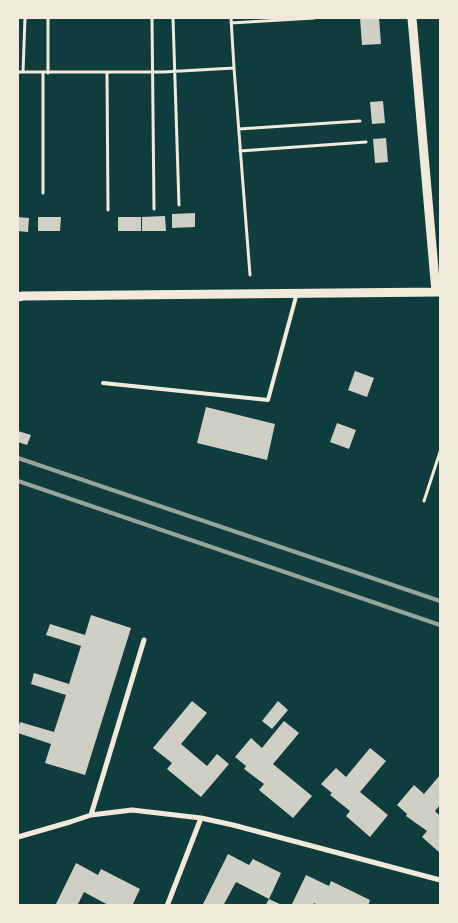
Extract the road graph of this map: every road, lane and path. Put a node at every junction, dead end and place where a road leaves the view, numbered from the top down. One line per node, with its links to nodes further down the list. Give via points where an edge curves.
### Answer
1 (24, 18): 12 (path)
2 (48, 18): 15 (path)
3 (152, 18): 14 (path)
4 (173, 18): 10 (path)
5 (231, 18): 8 (path)
6 (314, 18): 8 (path)
7 (412, 18): 24 (street)
8 (231, 22): 9 (path)
9 (234, 68): 10 (path); 17 (path)
10 (175, 71): 14 (path); 21 (path)
11 (18, 72): 12 (path)
12 (23, 72): 15 (path)
13 (107, 72): 14 (path); 15 (path); 23 (path)
14 (153, 72): 22 (path)
15 (46, 73): 20 (path)
16 (360, 120): 17 (path)
17 (239, 129): 19 (path)
18 (366, 142): 19 (path)
19 (240, 151): 26 (path)
20 (43, 193)
21 (179, 205)
22 (154, 209)
23 (108, 210)
24 (438, 292): 25 (street)
25 (297, 293): 26 (street); 28 (lane, via 268,400)
26 (251, 294): 27 (street)
27 (18, 297)
28 (103, 383)
29 (440, 452): 30 (path)
30 (424, 501)
31 (144, 640): 32 (street)
32 (91, 815): 33 (street, via 132,810); 34 (street)
33 (201, 818): 35 (street); 36 (street)
34 (18, 837)
35 (440, 880)
36 (167, 906)

